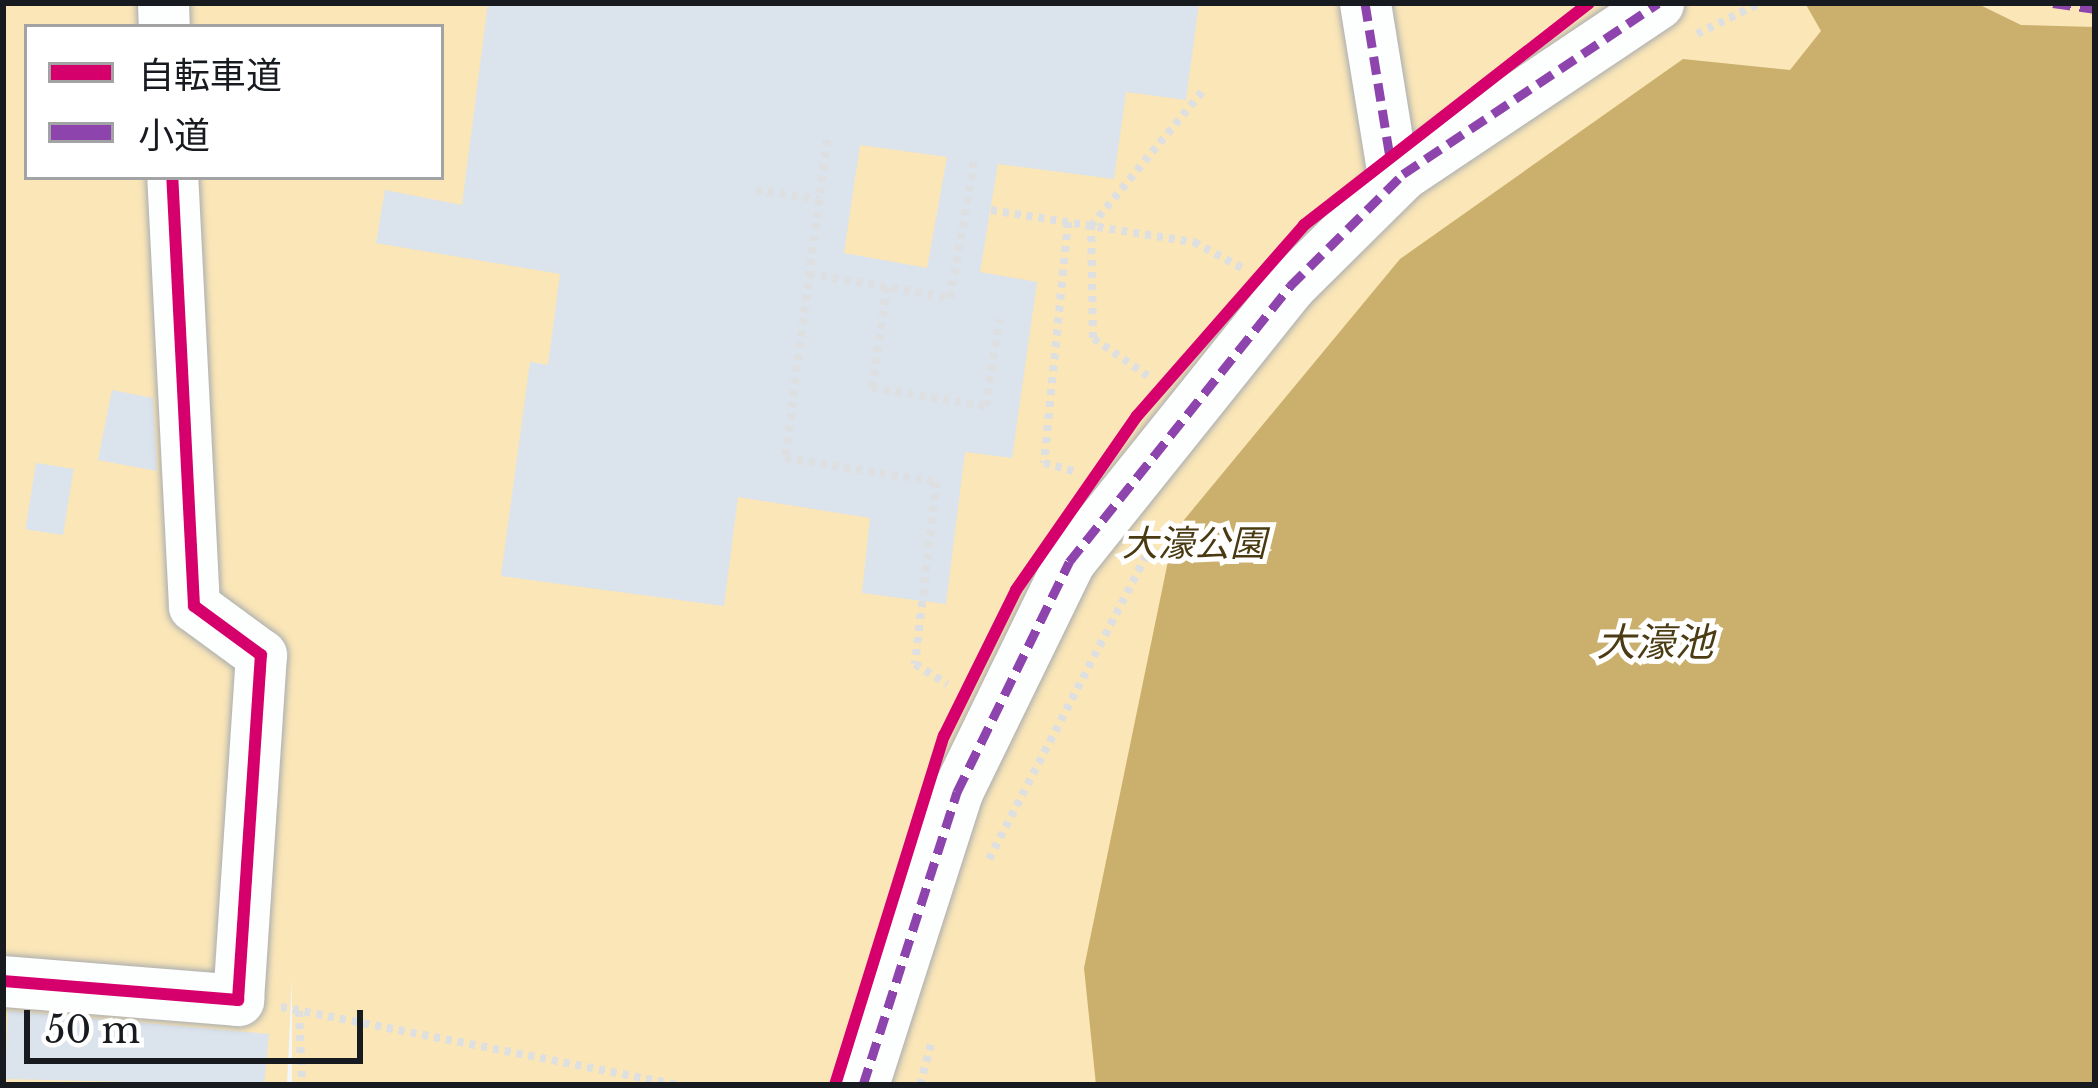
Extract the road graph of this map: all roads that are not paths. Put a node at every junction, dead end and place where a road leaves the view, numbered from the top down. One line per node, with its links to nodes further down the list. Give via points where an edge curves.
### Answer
1 (1365, 3): 3 (street)
2 (1667, 24): 6 (street, via 1403,174 1290,286 1069,562 957,792)
3 (1390, 163)
4 (172, 180): 5 (street, via 194,606 261,655 238,1000)
5 (3, 980)
6 (862, 1085)

